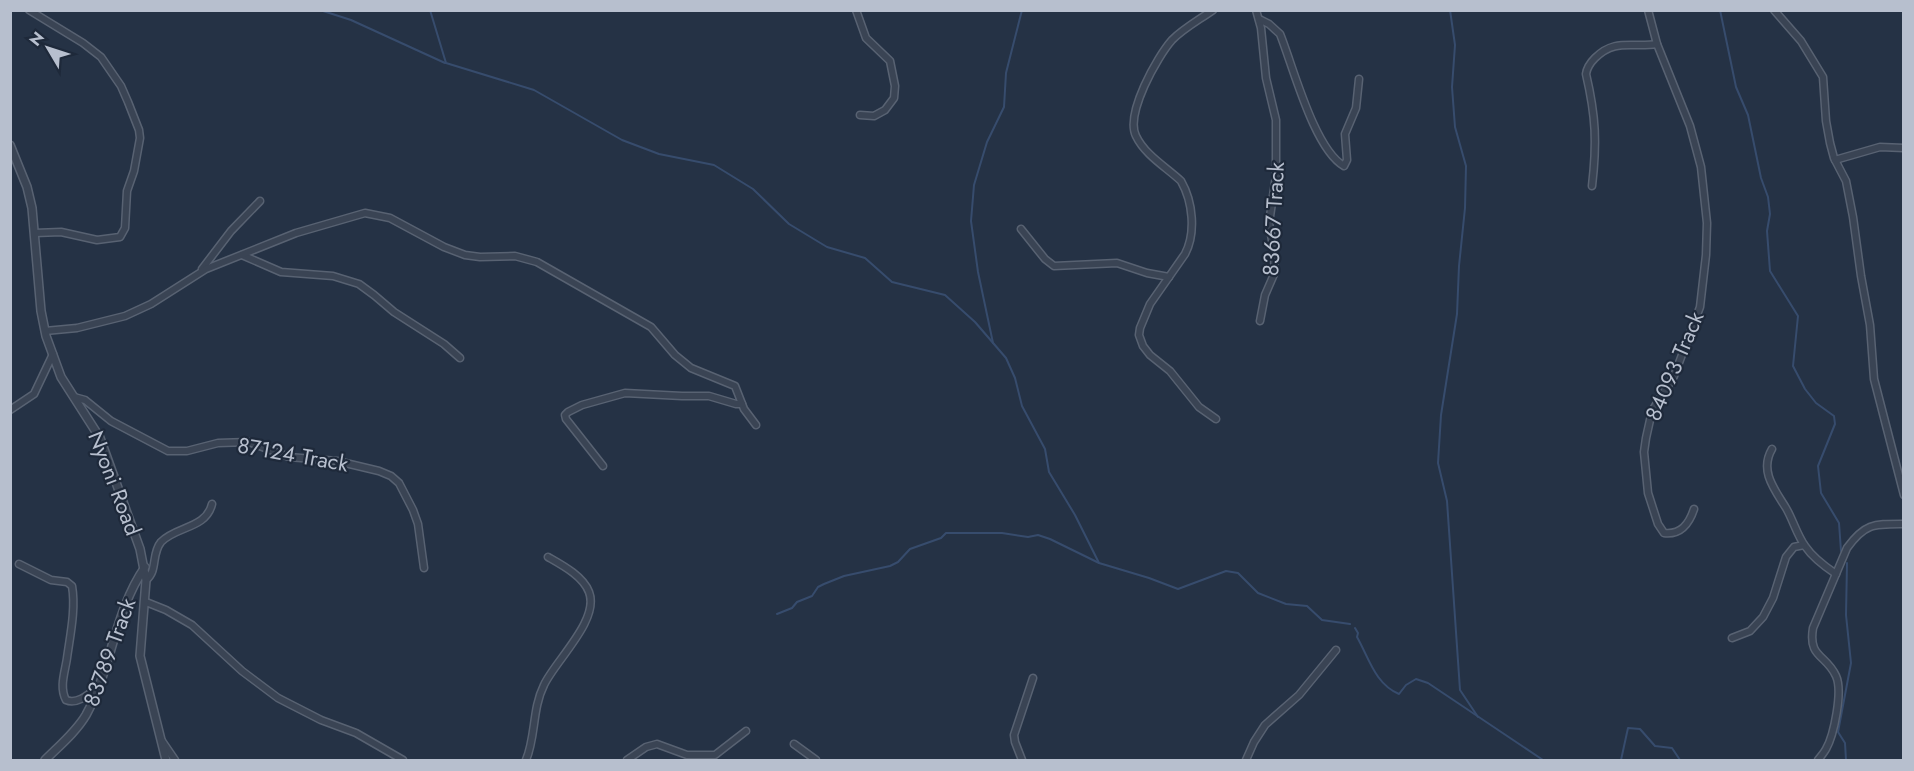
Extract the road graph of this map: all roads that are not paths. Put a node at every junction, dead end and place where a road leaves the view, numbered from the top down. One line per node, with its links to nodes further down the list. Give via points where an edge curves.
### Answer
1 (28, 10): 17 (street, via 101,57 125,93 140,133 122,235 97,240 61,232)
2 (856, 10): 10 (street, via 866,38 890,62 895,86 894,98 885,110 874,116)
3 (1213, 10): 20 (street, via 1181,32 1165,50 1133,117 1136,137 1149,154 1181,181 1188,197 1192,226 1189,246)
4 (1256, 10): 7 (street, 83667 Track)
5 (1648, 10): 8 (street, 84093 Track)
6 (1774, 10): 13 (street, via 1801,41 1823,77 1826,121)
7 (1259, 19): 9 (street, via 1280,34 1318,134 1344,166 1345,134 1356,108); 21 (street, 83667 Track, via 1276,120 1276,176 1269,223 1275,272)
8 (1657, 44): 14 (street, via 1612,46 1587,68 1596,124); 34 (street, 84093 Track, via 1701,168 1707,223 1700,307 1674,376 1652,411 1646,438 1646,479 1662,532 1669,534 1688,524)
9 (1359, 79)
10 (860, 115)
11 (10, 145): 17 (street, Nyoni Road, via 27,187)
12 (1904, 148): 13 (street, via 1880,147)
13 (1835, 160): 32 (street, via 1850,201 1875,379)
14 (1592, 186)
15 (260, 201): 19 (street)
16 (1022, 229): 20 (street, via 1054,266 1117,263)
17 (35, 232): 22 (street, Nyoni Road)
18 (242, 255): 19 (street); 24 (street, via 281,272 333,276 359,284); 26 (street, via 296,233 365,213 390,218 465,255 528,259 651,327 683,363 735,386)
19 (200, 272): 22 (street, via 125,316)
20 (1169, 277): 28 (street, via 1145,315 1140,341 1199,407)
21 (1260, 321)
22 (45, 331): 23 (street, Nyoni Road)
23 (53, 354): 25 (street, Nyoni Road); 27 (street, via 34,394)
24 (460, 358)
25 (74, 397): 39 (street, Nyoni Road, via 100,438); 40 (street, 87124 Track, via 168,451 249,442 289,457 337,460 391,476 399,483 418,524)
26 (742, 404): 29 (street); 31 (street, via 710,396 625,393 568,412 566,419)
27 (10, 411)
28 (1216, 419)
29 (756, 425)
30 (1772, 448): 36 (street, via 1767,459 1770,482)
31 (603, 466)
32 (1904, 495)
33 (212, 504): 42 (street, via 200,521 162,542 155,553 152,575)
34 (1694, 509)
35 (1904, 524): 41 (street, via 1879,524 1861,530 1847,548)
36 (1804, 545): 41 (street); 44 (street, via 1794,548 1786,557 1763,617 1750,631)
37 (548, 556): 55 (street, via 586,586 590,606 581,631 543,685 534,710)
38 (19, 564): 47 (street, via 72,586 63,681 66,700 75,701)
39 (145, 567): 42 (street, Nyoni Road); 47 (street, 83789 Track, via 125,605)
40 (423, 568)
41 (1836, 574): 60 (street, via 1811,638 1812,647 1838,682 1834,726)
42 (146, 580): 43 (street, Nyoni Road)
43 (146, 602): 49 (street, Nyoni Road, via 140,656); 54 (street, via 192,625 278,698 356,733)
44 (1732, 638)
45 (1336, 650): 59 (street, via 1299,695 1265,725)
46 (1033, 678): 58 (street, via 1014,735)
47 (99, 686): 51 (street, 83789 Track, via 84,718)
48 (746, 731): 56 (street, via 716,754 687,754 657,744)
49 (162, 741): 52 (street, Nyoni Road); 53 (street)
50 (794, 744): 57 (street)
51 (45, 760)
52 (166, 760)
53 (175, 760)
54 (403, 760)
55 (526, 760)
56 (627, 760)
57 (816, 760)
58 (1022, 760)
59 (1246, 760)
60 (1818, 760)

